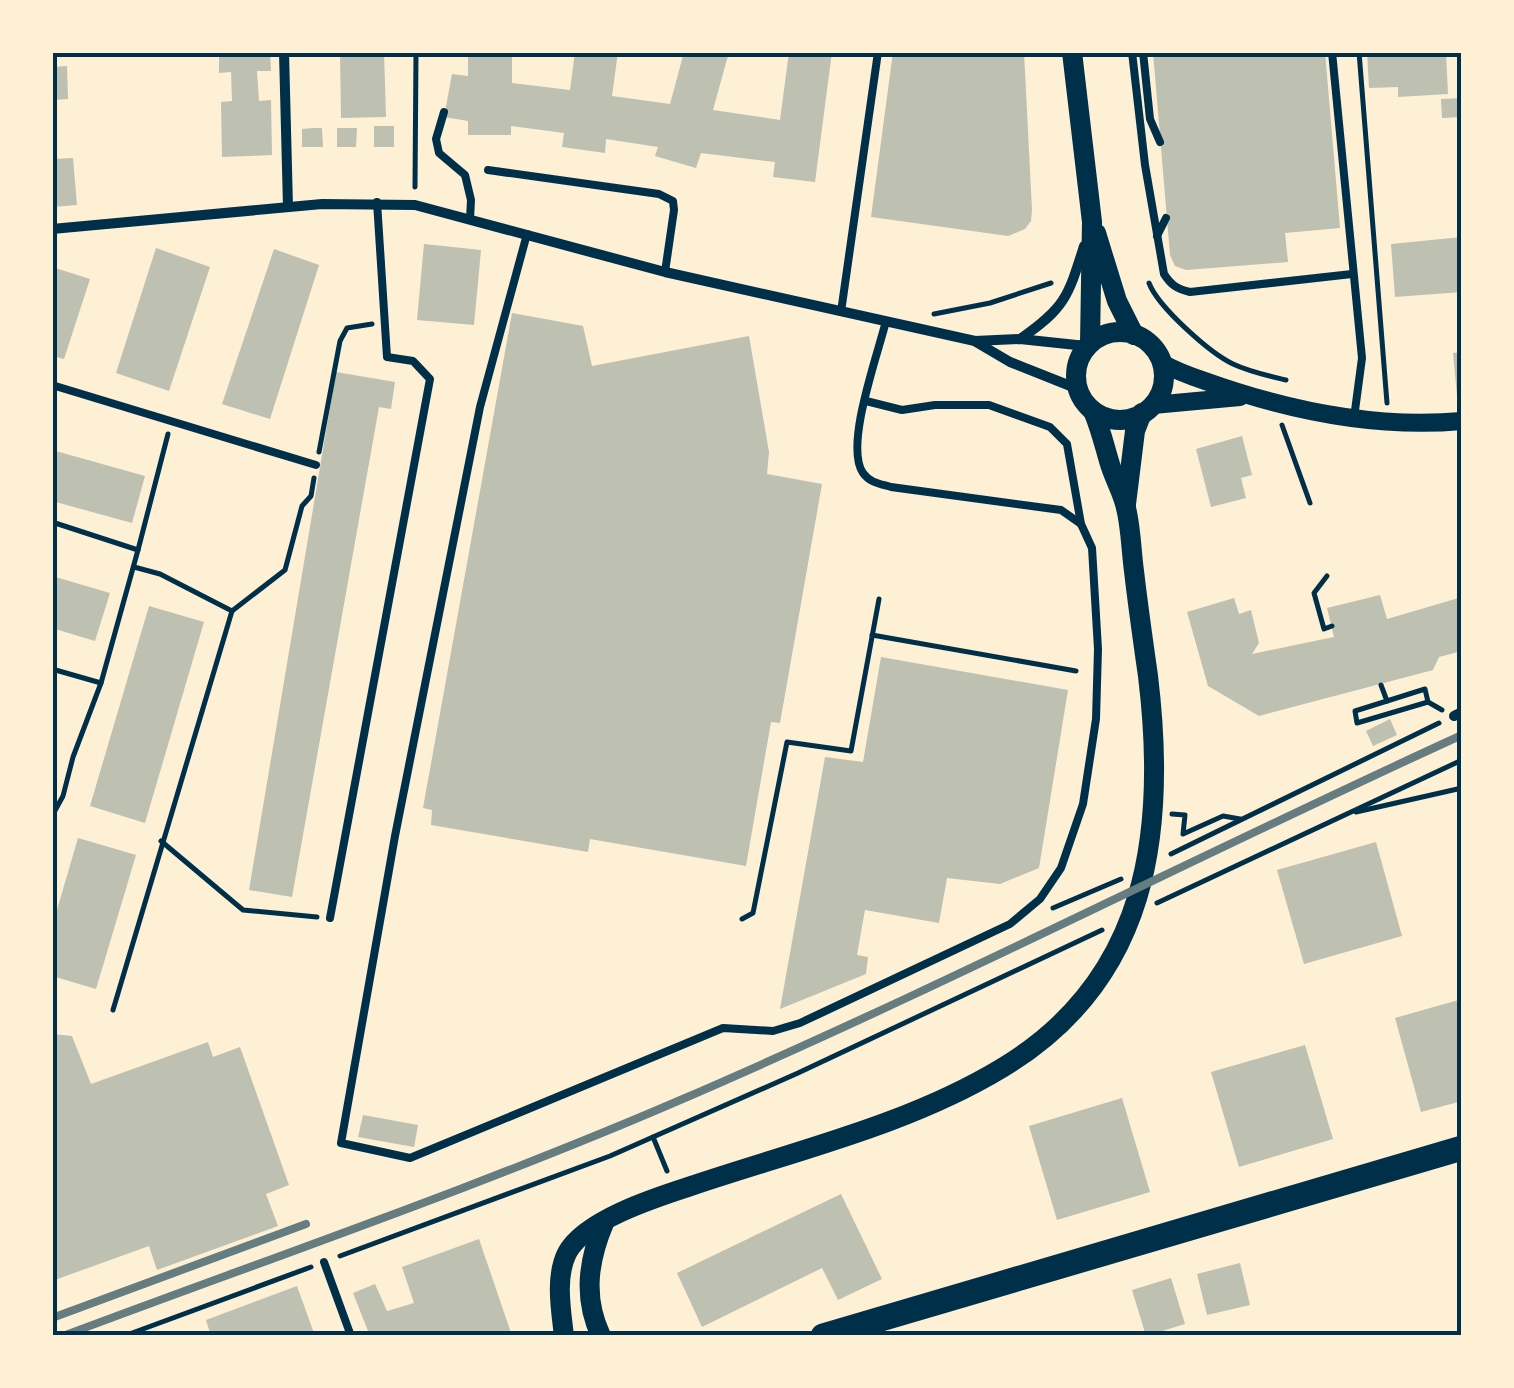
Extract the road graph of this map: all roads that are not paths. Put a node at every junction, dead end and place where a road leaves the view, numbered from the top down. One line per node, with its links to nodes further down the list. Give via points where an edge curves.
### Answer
1 (284, 52): 11 (street)
2 (878, 52): 20 (lane)
3 (1072, 52): 14 (main road)
4 (1132, 52): 17 (lane)
5 (1143, 52): 8 (lane, via 1150,119)
6 (1332, 52): 19 (lane)
7 (444, 112): 13 (lane, via 436,140 440,154 464,175)
8 (1160, 142)
9 (488, 170): 18 (lane, via 672,201)
10 (377, 202): 11 (street); 13 (street); 38 (lane, via 387,357 413,361 430,379)
11 (288, 206): 15 (street)
12 (1166, 218): 17 (lane)
13 (470, 219): 16 (street)
14 (1092, 222): 22 (main road); 23 (street, via 1064,303); 25 (main road)
15 (52, 229)
16 (527, 234): 18 (street); 37 (lane, via 476,427 340,1143 410,1158 723,1028 773,1031 800,1023 1010,924 1046,892 1061,868 1083,804 1098,648 1092,548)
17 (1157, 236): 19 (lane, via 1164,274 1179,290)
18 (665, 272): 20 (street)
19 (1352, 274): 33 (lane, via 1362,358)
20 (842, 312): 21 (street)
21 (886, 321): 24 (street); 30 (lane)
22 (1134, 334): 25 (main road, via 1110,333); 26 (main road)
23 (1020, 339): 24 (street); 25 (street)
24 (975, 341): 28 (street)
25 (1088, 344): 28 (main road)
26 (1162, 363): 29 (street); 31 (main road, via 1164,385)
27 (52, 386): 35 (lane)
28 (1078, 390): 32 (main road)
29 (1245, 396): 31 (street); 33 (street)
30 (866, 402): 37 (lane, via 902,410 989,404 1050,427 1066,444); 37 (lane, via 858,460 874,483 1044,505)
31 (1147, 409): 32 (main road, via 1122,420); 36 (main road, via 1135,431)
32 (1093, 411): 36 (main road)
33 (1354, 418): 34 (street)
34 (1462, 421)
35 (316, 465)
36 (1126, 506): 40 (main road, via 1156,780 1140,895 1104,968 1042,1039 968,1087)
37 (1081, 524)
38 (330, 918)
39 (1462, 1148): 45 (main road)
40 (604, 1223): 43 (main road, via 585,1233 563,1264); 44 (main road, via 589,1292)
41 (324, 1262): 42 (lane)
42 (351, 1336)
43 (564, 1336)
44 (601, 1336)
45 (822, 1336)

